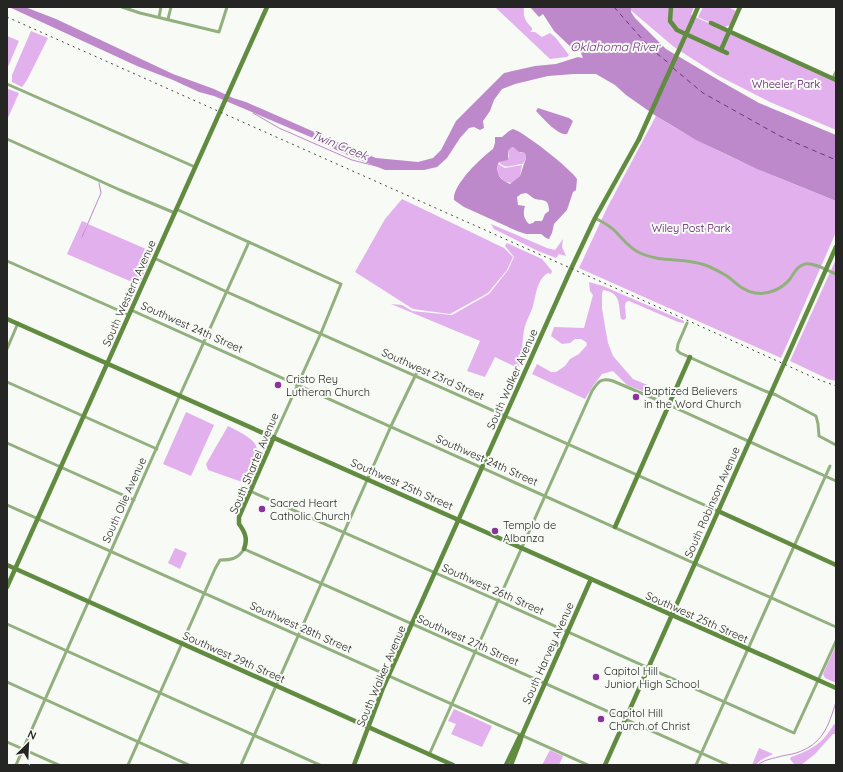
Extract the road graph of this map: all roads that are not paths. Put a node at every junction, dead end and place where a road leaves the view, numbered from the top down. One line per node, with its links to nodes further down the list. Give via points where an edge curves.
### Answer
1 (122, 7): 9 (street)
2 (162, 7): 9 (street)
3 (171, 7): 10 (street)
4 (227, 7): 10 (street, via 219,32)
5 (267, 7): 19 (main road, South Western Avenue)
6 (671, 7): 13 (main road, via 669,17 679,32)
7 (698, 7): 21 (main road, South Walker Avenue, bridge, via 638,139)
8 (740, 7): 12 (main road)
9 (159, 17): 10 (street)
10 (168, 19)
11 (711, 23): 12 (main road)
12 (729, 31): 13 (main road); 16 (main road)
13 (721, 50): 14 (main road)
14 (727, 52)
15 (836, 72): 16 (street)
16 (834, 79)
17 (7, 84): 19 (street)
18 (7, 139): 20 (street, via 117,189)
19 (195, 167): 20 (main road, South Western Avenue)
20 (176, 211): 22 (street); 24 (main road, South Western Avenue)
21 (595, 218): 26 (street, via 615,231 627,245 640,253 657,259 682,260 704,265 726,276 743,289 753,292 766,293 779,289 796,269 804,264); 46 (main road, South Walker Avenue)
22 (249, 242): 28 (street, South Olie Avenue); 33 (street, South Shartel Avenue, via 341,284)
23 (836, 247): 26 (main road, South Robinson Avenue)
24 (154, 258): 28 (street, Southwest 23rd Street); 29 (main road, South Western Avenue)
25 (7, 261): 29 (street, Southwest 24th Street)
26 (826, 270): 27 (street); 42 (main road, South Robinson Avenue)
27 (836, 274)
28 (227, 292): 33 (street, Southwest 23rd Street); 34 (street, South Olie Avenue)
29 (130, 312): 34 (street, Southwest 24th Street); 37 (main road, South Western Avenue)
30 (7, 319): 32 (main road, Southwest 25th Street)
31 (687, 323): 36 (street, via 677,348 680,353)
32 (18, 324): 35 (street); 37 (main road, Southwest 25th Street)
33 (321, 333): 39 (street, Southwest 23rd Street); 41 (street, South Shartel Avenue)
34 (204, 342): 41 (street, Southwest 24th Street); 43 (street, South Olie Avenue)
35 (7, 348)
36 (690, 357): 42 (street); 44 (main road)
37 (108, 362): 43 (main road, Southwest 25th Street); 45 (main road, South Western Avenue)
38 (418, 370): 39 (street)
39 (416, 376): 46 (street, Southwest 23rd Street); 47 (street)
40 (7, 382): 45 (street)
41 (298, 385): 47 (street, Southwest 24th Street); 48 (street, South Shartel Avenue)
42 (771, 393): 49 (main road, South Robinson Avenue); 52 (street, via 816,416 819,436)
43 (180, 395): 48 (main road, Southwest 25th Street); 53 (street, South Olie Avenue)
44 (669, 405): 49 (street); 51 (street, via 613,381 602,380 592,391); 57 (main road)
45 (84, 416): 53 (street); 55 (main road, South Western Avenue)
46 (505, 416): 51 (street, Southwest 23rd Street); 56 (main road, South Walker Avenue)
47 (391, 426): 56 (street, Southwest 24th Street); 59 (street)
48 (274, 437): 59 (main road, Southwest 25th Street); 61 (main road, South Shartel Avenue)
49 (749, 442): 58 (street); 65 (main road, South Robinson Avenue)
50 (7, 443): 55 (street)
51 (569, 444): 57 (street, Southwest 23rd Street); 62 (street)
52 (836, 445)
53 (156, 449): 63 (street, South Olie Avenue)
54 (830, 466): 58 (street)
55 (61, 467): 63 (street); 66 (main road, South Western Avenue)
56 (482, 467): 62 (street, Southwest 24th Street); 67 (main road, South Walker Avenue)
57 (638, 475): 65 (street, Southwest 23rd Street); 68 (main road)
58 (826, 476): 60 (street); 70 (street)
59 (368, 480): 67 (main road, Southwest 25th Street); 69 (street)
60 (836, 481)
61 (250, 491): 69 (street, Southwest 26th Street); 72 (main road, South Shartel Avenue, via 238,520 238,524 245,531)
62 (545, 496): 68 (street, Southwest 24th Street); 71 (street)
63 (134, 500): 73 (street, South Olie Avenue)
64 (7, 505): 66 (street, Southwest 28th Street)
65 (718, 511): 70 (main road, Southwest 23rd Street); 74 (main road, South Robinson Avenue)
66 (38, 518): 73 (street, Southwest 28th Street); 77 (main road, South Western Avenue)
67 (458, 520): 71 (main road, Southwest 25th Street); 78 (main road, South Walker Avenue)
68 (615, 526): 74 (street, Southwest 24th Street)
69 (344, 532): 78 (street, Southwest 26th Street); 80 (street)
70 (794, 545): 76 (main road, Southwest 23rd Street); 83 (street)
71 (522, 548): 79 (main road, Southwest 25th Street); 84 (street)
72 (244, 550): 80 (street, Southwest 27th Street); 82 (street, via 237,558 220,560)
73 (111, 551): 82 (street, Southwest 28th Street); 85 (street, South Olie Avenue)
74 (695, 563): 83 (street, Southwest 24th Street); 86 (main road, South Robinson Avenue)
75 (7, 565): 77 (main road, Southwest 29th Street)
76 (836, 565)
77 (15, 569): 81 (main road, South Western Avenue); 85 (main road, Southwest 29th Street)
78 (435, 573): 84 (street, Southwest 26th Street); 88 (main road, South Walker Avenue)
79 (591, 579): 86 (main road, Southwest 25th Street); 90 (main road, South Harvey Avenue)
80 (322, 584): 88 (street, Southwest 27th Street); 91 (street)
81 (7, 587)
82 (204, 593): 91 (street, Southwest 28th Street); 93 (street)
83 (772, 596): 89 (street, Southwest 24th Street); 94 (street)
84 (499, 601): 90 (street, Southwest 26th Street); 96 (street)
85 (88, 602): 93 (main road, Southwest 29th Street); 95 (street, South Olie Avenue)
86 (672, 615): 94 (main road, Southwest 25th Street); 97 (main road, South Robinson Avenue)
87 (7, 624): 95 (street)
88 (412, 624): 96 (street, Southwest 27th Street); 98 (main road, South Walker Avenue)
89 (836, 626)
90 (568, 632): 97 (street, Southwest 26th Street); 101 (main road, South Harvey Avenue)
91 (298, 636): 98 (street, Southwest 28th Street); 102 (street)
92 (836, 641): 99 (street)
93 (182, 644): 102 (main road, Southwest 29th Street); 104 (street)
94 (748, 650): 99 (main road, Southwest 25th Street); 106 (street)
95 (66, 651): 104 (street); 105 (street, South Olie Avenue)
96 (475, 653): 101 (street, Southwest 27th Street); 107 (street)
97 (648, 668): 106 (street, Southwest 26th Street); 108 (main road, South Robinson Avenue)
98 (389, 676): 107 (street, Southwest 28th Street); 109 (main road, South Walker Avenue)
99 (818, 680): 103 (main road, Southwest 25th Street); 106 (street, Southwest 26th Street, via 794,733)
100 (7, 682): 105 (street)
101 (545, 684): 108 (street, Southwest 27th Street); 111 (main road, South Harvey Avenue)
102 (276, 686): 109 (main road, Southwest 29th Street); 110 (street)
103 (836, 688)
104 (160, 693): 110 (street); 113 (street)
105 (44, 700): 113 (street); 114 (street, South Olie Avenue)
106 (724, 702): 116 (street)
107 (452, 704): 111 (street, Southwest 28th Street); 115 (street)
108 (626, 720): 116 (street, Southwest 27th Street); 128 (main road, South Robinson Avenue)
109 (368, 727): 115 (main road, Southwest 29th Street); 123 (main road, South Walker Avenue)
110 (254, 735): 121 (street); 122 (street)
111 (522, 735): 125 (main road, South Harvey Avenue); 126 (main road, South Harvey Avenue); 127 (street, Southwest 28th Street)
112 (7, 742): 114 (street)
113 (139, 742): 119 (street); 120 (street)
114 (23, 749): 117 (street, South Olie Avenue); 118 (street)
115 (429, 754): 124 (main road, Southwest 29th Street)
116 (702, 754): 129 (street); 130 (street, Southwest 27th Street)
117 (16, 765)
118 (59, 765)
119 (128, 765)
120 (189, 765)
121 (241, 765)
122 (320, 765)
123 (354, 765)
124 (453, 765)
125 (506, 765)
126 (510, 765)
127 (588, 765)
128 (605, 765)
129 (696, 765)
130 (728, 765)

